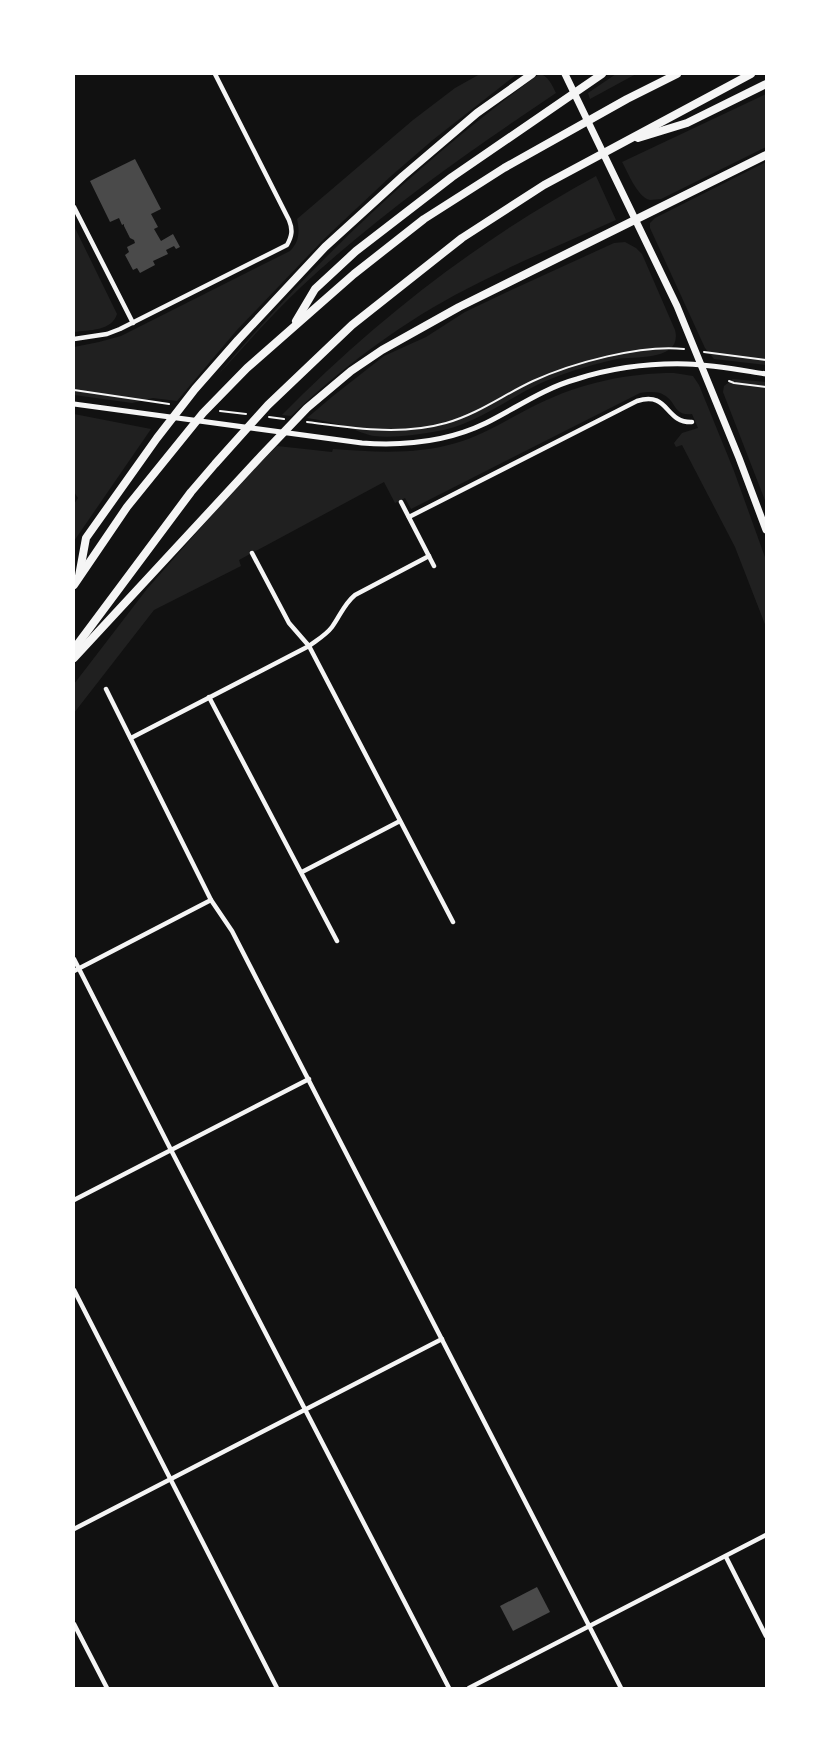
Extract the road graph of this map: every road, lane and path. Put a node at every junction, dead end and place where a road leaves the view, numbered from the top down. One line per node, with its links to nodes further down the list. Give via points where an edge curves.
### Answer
1 (215, 74): 14 (street, via 292,233 287,245)
2 (532, 74): 39 (highway, via 477,113 403,176 325,247 238,340 157,438 86,538)
3 (565, 74): 13 (main road)
4 (602, 74): 15 (highway, via 434,190 356,251 314,289)
5 (671, 74): 9 (highway)
6 (677, 74): 9 (highway)
7 (751, 74): 10 (highway)
8 (766, 85): 10 (highway, via 687,123)
9 (627, 99): 15 (highway, via 451,201 382,250)
10 (619, 145): 41 (highway, via 544,185 462,238 352,325 268,405 207,473)
11 (766, 155): 13 (highway)
12 (74, 207): 14 (street)
13 (636, 220): 17 (main road); 42 (highway, via 430,322 351,371 307,408)
14 (133, 323): 16 (street, via 107,334)
15 (293, 326): 39 (highway, via 203,413 127,507)
16 (74, 339)
17 (696, 351): 20 (main road); 31 (path, via 670,348 587,362 532,382 463,418 432,427 386,431)
18 (708, 352): 19 (path)
19 (766, 360)
20 (702, 365): 21 (street); 25 (street, via 660,364 600,372 536,395 469,430 420,443 319,437); 35 (main road)
21 (766, 374)
22 (730, 381): 23 (path)
23 (766, 387)
24 (74, 390): 26 (path)
25 (74, 404)
26 (177, 405)
27 (219, 411): 28 (path)
28 (246, 414)
29 (260, 416): 30 (path)
30 (288, 420)
31 (302, 421)
32 (692, 422): 34 (street, via 678,420 656,399 637,401)
33 (401, 502): 34 (street)
34 (409, 517): 37 (street)
35 (766, 530)
36 (251, 553): 40 (street, via 289,623)
37 (429, 556): 38 (street); 40 (street, via 355,594 330,629)
38 (434, 566)
39 (76, 581)
40 (309, 646): 44 (street); 46 (street)
41 (74, 649)
42 (74, 658)
43 (106, 689): 45 (street)
44 (209, 697): 45 (street); 47 (street)
45 (131, 738): 48 (street)
46 (400, 821): 47 (street); 49 (street)
47 (302, 872): 50 (street)
48 (211, 900): 52 (street); 53 (street, via 232,931)
49 (453, 922)
50 (337, 941)
51 (74, 959): 52 (street)
52 (76, 969): 54 (street)
53 (309, 1079): 54 (street); 57 (street)
54 (171, 1150): 55 (street); 58 (street)
55 (74, 1200)
56 (74, 1290): 59 (street)
57 (442, 1339): 58 (street); 64 (street)
58 (305, 1410): 59 (street); 68 (street)
59 (170, 1479): 60 (street); 67 (street)
60 (74, 1530)
61 (766, 1535): 62 (street)
62 (726, 1557): 64 (street); 65 (street)
63 (74, 1624): 66 (street)
64 (589, 1627): 69 (street); 70 (street)
65 (766, 1636)
66 (107, 1689)
67 (277, 1689)
68 (449, 1689)
69 (470, 1689)
70 (621, 1689)

